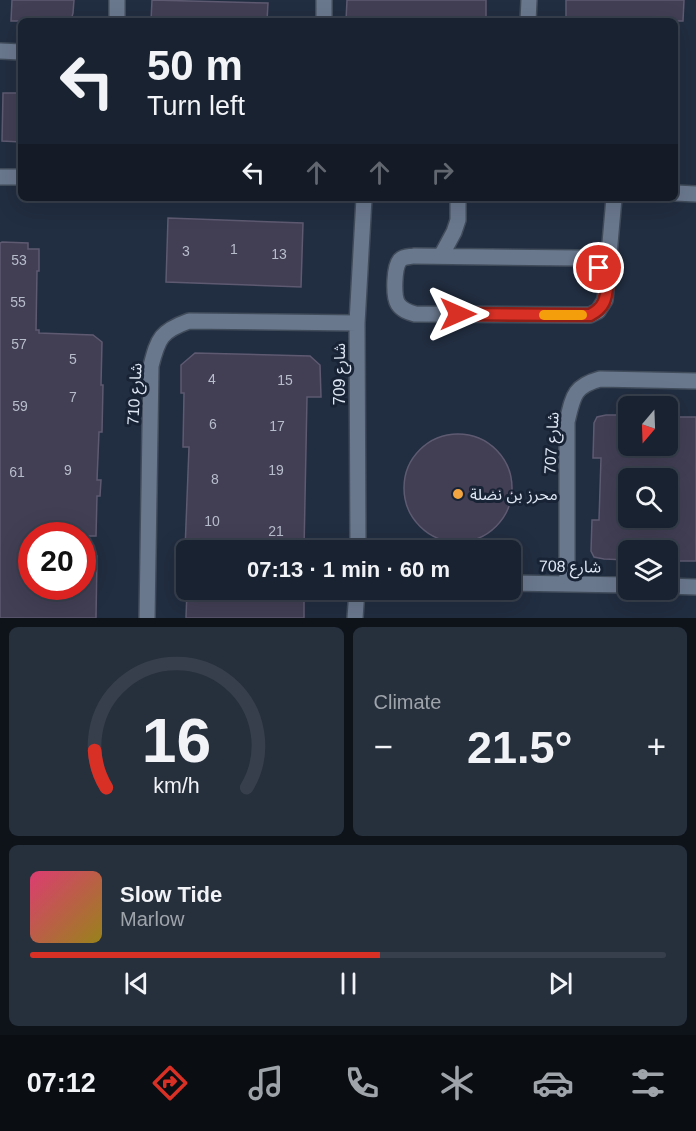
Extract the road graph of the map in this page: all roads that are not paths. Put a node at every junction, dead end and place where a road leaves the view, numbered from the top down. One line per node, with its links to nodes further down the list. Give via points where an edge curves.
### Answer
1 (117, 0): 4 (street)
2 (324, 0): 5 (street)
3 (529, 0): 6 (street)
4 (117, 18)
5 (324, 18)
6 (528, 18)
7 (0, 51): 8 (street)
8 (18, 52)
9 (0, 177): 10 (street)
10 (18, 177)
11 (678, 193): 12 (street)
12 (696, 194)
13 (364, 201): 18 (street, شارع 709)
14 (458, 201): 16 (street, via 458,220)
15 (614, 201): 17 (street)
16 (441, 256): 17 (street, via 579,258 599,268); 17 (street, via 404,257 399,261 395,296 404,310 415,314 590,315 605,300)
17 (608, 281)
18 (357, 323): 20 (street, شارع 709); 27 (street, شارع 710, via 189,321 166,332 151,366)
19 (696, 381): 22 (street, شارع 707, via 600,380 578,389 567,422)
20 (358, 540)
21 (521, 583): 22 (street, شارع 708)
22 (567, 584): 23 (street, شارع 708)
23 (618, 585)
24 (678, 586): 25 (street)
25 (696, 587)
26 (356, 600): 28 (street)
27 (147, 618)
28 (355, 618)

